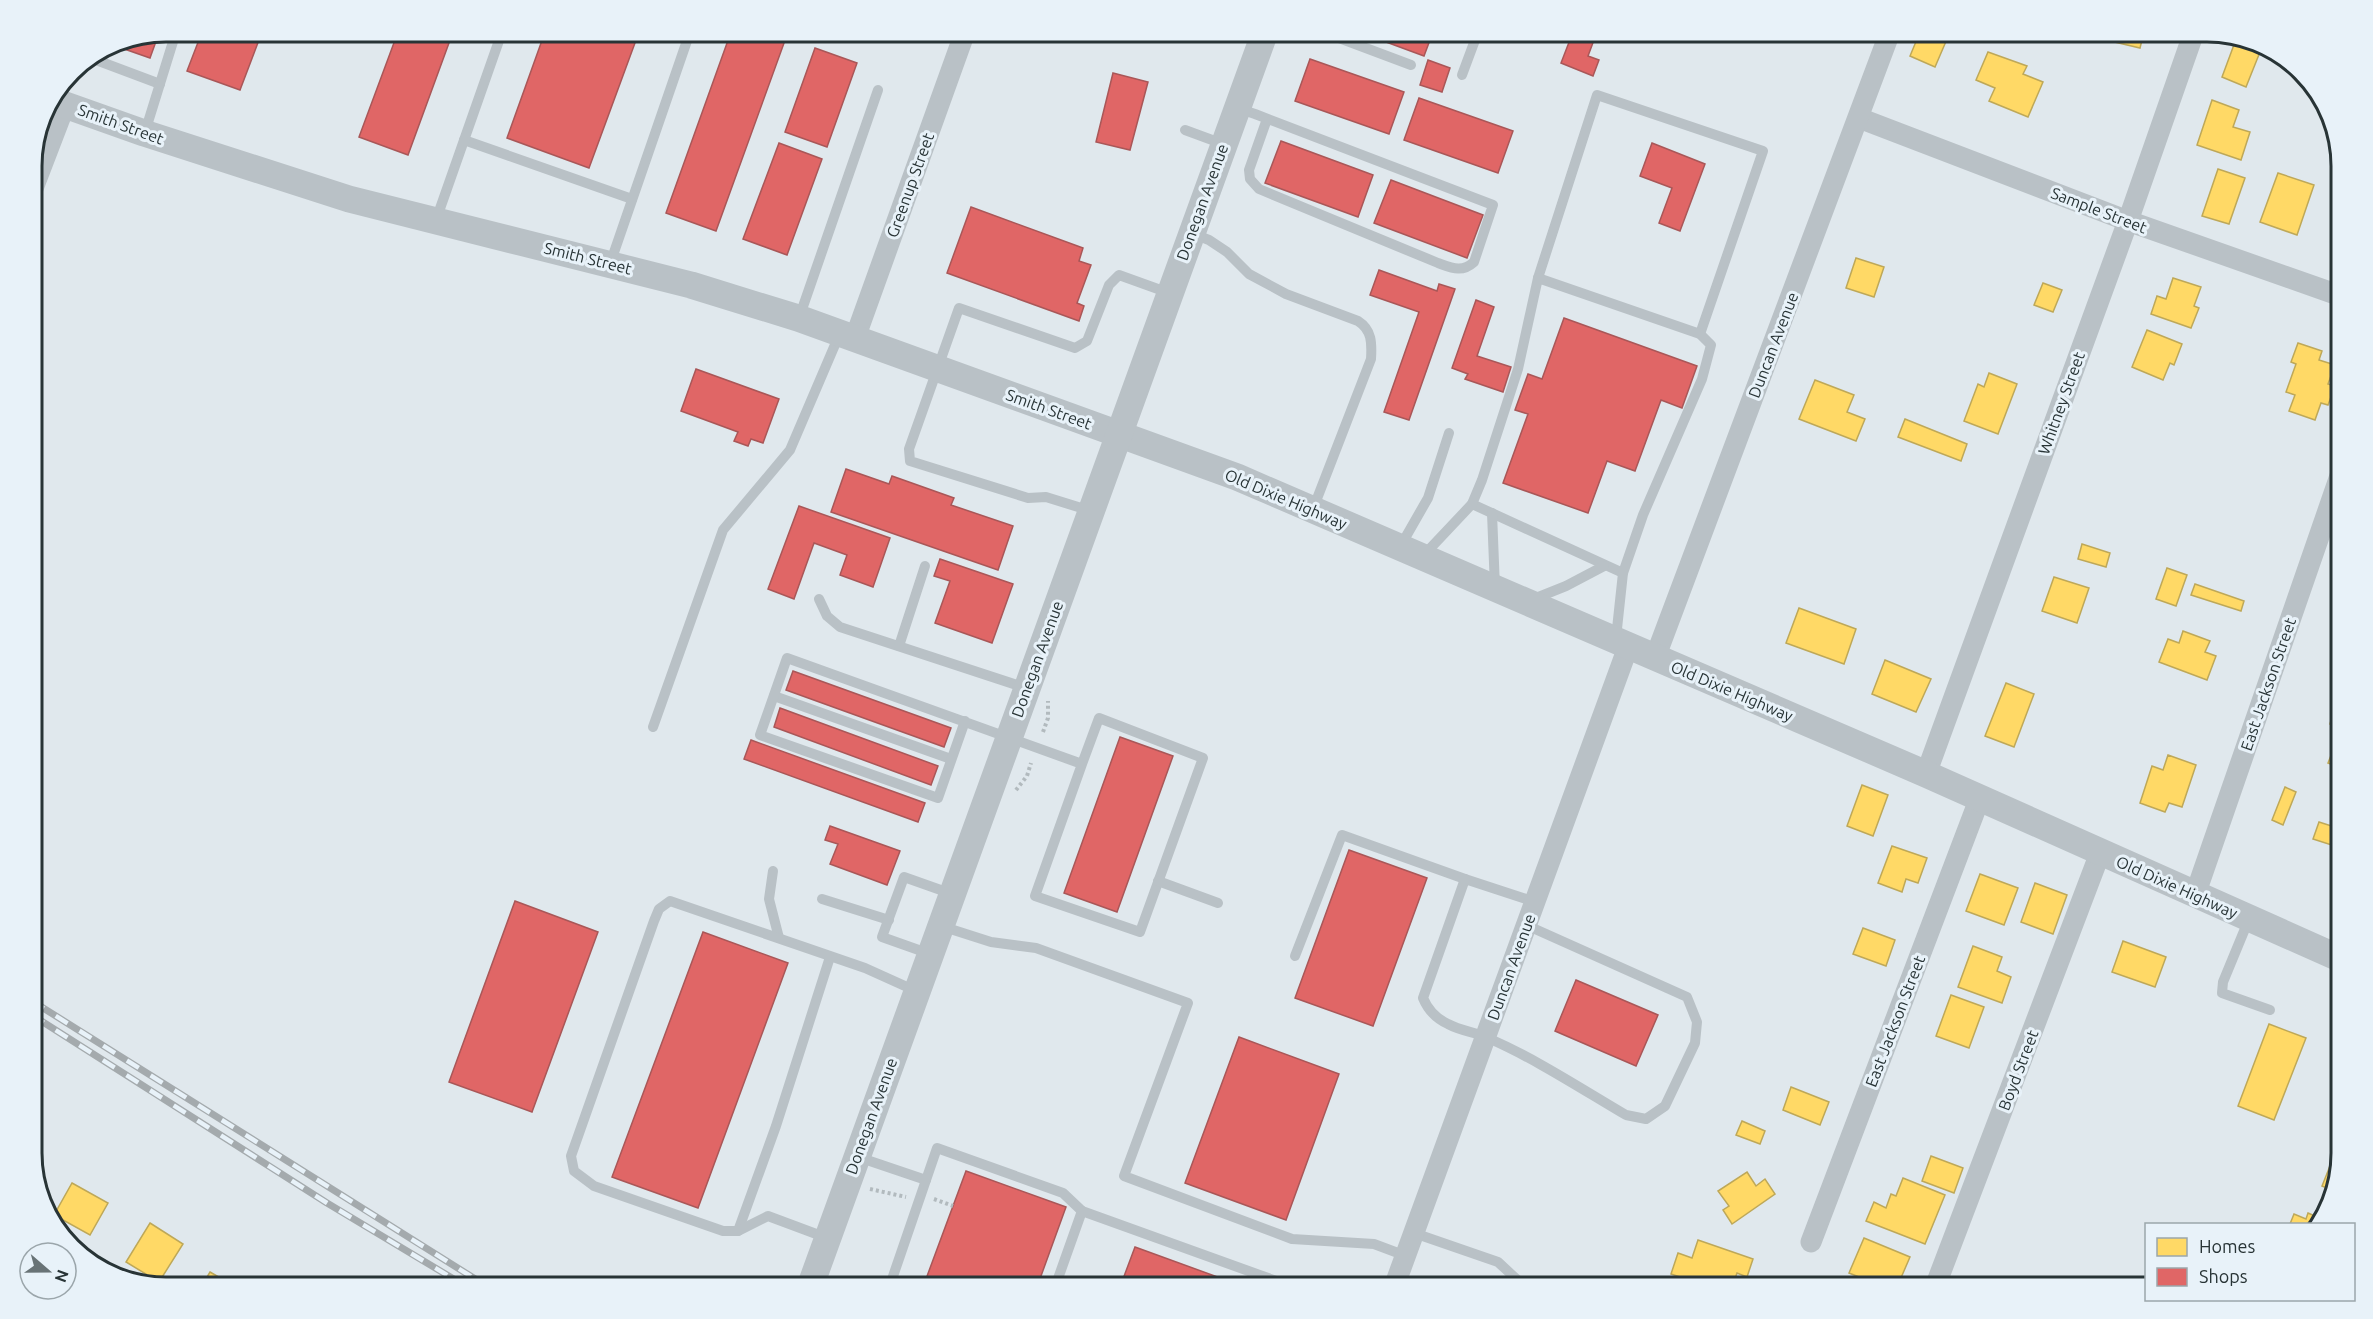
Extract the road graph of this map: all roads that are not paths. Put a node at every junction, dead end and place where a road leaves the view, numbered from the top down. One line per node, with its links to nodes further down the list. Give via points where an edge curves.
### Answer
1 (173, 42): 13 (lane)
2 (498, 42): 22 (lane)
3 (687, 42): 25 (lane)
4 (961, 42): 35 (street, Greenup Street)
5 (1261, 42): 16 (street, Donegan Avenue)
6 (1350, 42): 11 (lane)
7 (1474, 42): 12 (lane)
8 (1886, 42): 18 (street, Duncan Avenue)
9 (2191, 42): 27 (street, Whitney Street)
10 (100, 61): 13 (lane)
11 (1411, 65)
12 (1462, 75)
13 (160, 84): 21 (lane)
14 (878, 90): 33 (lane)
15 (60, 103): 21 (street, Smith Street)
16 (1236, 108): 19 (lane); 23 (street, Donegan Avenue)
17 (56, 110): 24 (street)
18 (1859, 118): 27 (street, Sample Street); 53 (street, Duncan Avenue)
19 (1267, 119): 19 (lane, via 1493,205 1474,262 1467,268 1456,269 1438,263 1259,189 1250,179 1249,170)
20 (1185, 130): 23 (lane)
21 (144, 133): 26 (street, Smith Street, via 349,199)
22 (464, 140): 25 (lane); 26 (lane)
23 (1223, 144): 28 (street, Donegan Avenue)
24 (42, 157)
25 (632, 199): 29 (lane)
26 (436, 220): 29 (street, Smith Street)
27 (2128, 221): 31 (street, Sample Street); 61 (street, Whitney Street)
28 (1191, 233): 32 (street, Donegan Avenue); 41 (lane, via 1209,240 1258,279 1358,321 1370,335 1371,359)
29 (610, 264): 33 (street, Smith Street)
30 (1538, 278): 34 (lane); 34 (lane, via 1597,95 1763,151); 40 (lane, via 1518,369)
31 (2331, 292)
32 (1169, 293): 36 (lane, via 1119,276 1109,285 1087,341 1075,348 959,308); 38 (street, Donegan Avenue)
33 (798, 318): 35 (street, Smith Street)
34 (1700, 334): 47 (lane, via 1711,345 1702,379 1643,515)
35 (847, 335): 36 (street, Smith Street); 57 (lane, via 790,450 723,530)
36 (938, 369): 38 (street, Smith Street); 42 (lane, via 909,449 910,461 1028,498 1046,497)
37 (1449, 433): 44 (lane)
38 (1118, 434): 41 (street, Old Dixie Highway, via 1237,477); 42 (street, Donegan Avenue)
39 (2331, 503): 68 (street, East Jackson Street)
40 (1472, 504): 43 (lane); 44 (lane)
41 (1313, 510): 44 (street, Old Dixie Highway)
42 (1091, 511): 54 (street, Donegan Avenue)
43 (1492, 513): 46 (lane); 48 (lane)
44 (1411, 553): 48 (street, Old Dixie Highway)
45 (925, 566): 52 (lane)
46 (1604, 566): 47 (lane); 50 (lane)
47 (1623, 573): 51 (lane)
48 (1495, 589): 50 (street, Old Dixie Highway)
49 (819, 599): 52 (lane, via 827,616 840,627)
50 (1526, 602): 51 (street, Old Dixie Highway)
51 (1621, 644): 53 (street, Old Dixie Highway); 70 (street, Duncan Avenue)
52 (899, 646): 54 (lane)
53 (1655, 658): 61 (street, Old Dixie Highway)
54 (1026, 688): 58 (street, Donegan Avenue)
55 (774, 696): 56 (lane, via 787,658); 59 (lane); 59 (lane, via 760,735 782,743 938,798)
56 (965, 721): 58 (lane); 59 (lane)
57 (653, 727)
58 (1009, 736): 60 (lane); 67 (street, Donegan Avenue)
59 (951, 759)
60 (1082, 764): 66 (lane, via 1099,718 1203,758); 66 (lane, via 1035,896 1140,932)
61 (1926, 774): 62 (street, Old Dixie Highway)
62 (1979, 800): 63 (street, Old Dixie Highway); 90 (street, East Jackson Street)
63 (2100, 853): 68 (street, Old Dixie Highway); 98 (street, Boyd Street)
64 (773, 871): 76 (lane, via 769,899)
65 (1465, 879): 70 (lane); 79 (lane, via 1342,835); 83 (lane, via 1423,999 1449,1025)
66 (1158, 881): 71 (lane)
67 (952, 894): 73 (lane, via 904,877); 75 (street, Donegan Avenue)
68 (2194, 895): 72 (street, Old Dixie Highway)
69 (822, 899): 73 (lane)
70 (1535, 902): 74 (street, Duncan Avenue)
71 (1218, 903)
72 (2249, 919): 78 (street, Old Dixie Highway); 82 (lane, via 2222,993)
73 (889, 920): 77 (lane, via 882,937)
74 (1526, 925): 83 (street, Duncan Avenue); 83 (lane, via 1687,997 1697,1022 1695,1043 1665,1106 1646,1119 1626,1114)
75 (941, 926): 77 (street, Donegan Avenue); 91 (lane, via 990,942 1036,948 1188,1003 1124,1176 1292,1239 1374,1244)
76 (779, 938): 80 (lane); 87 (lane, via 669,901 659,909 571,1156 574,1171 594,1186 723,1231)
77 (930, 954): 81 (street, Donegan Avenue)
78 (2331, 954)
79 (1295, 956)
80 (830, 957): 81 (lane); 87 (lane)
81 (917, 991): 84 (street, Donegan Avenue)
82 (2270, 1010)
83 (1486, 1037): 88 (street, Duncan Avenue)
84 (857, 1157): 85 (lane); 89 (street, Donegan Avenue)
85 (926, 1180): 86 (lane, via 937,1148 1064,1193); 93 (lane)
86 (1082, 1211): 94 (lane); 95 (lane)
87 (738, 1231): 89 (lane, via 768,1216)
88 (1414, 1233): 91 (street, Duncan Avenue); 97 (lane, via 1498,1262)
89 (827, 1238): 92 (street, Donegan Avenue)
90 (1810, 1242)
91 (1406, 1256): 96 (street, Duncan Avenue)
92 (813, 1277)
93 (894, 1277)
94 (1059, 1277)
95 (1265, 1277)
96 (1398, 1277)
97 (1514, 1277)
98 (1939, 1277)

